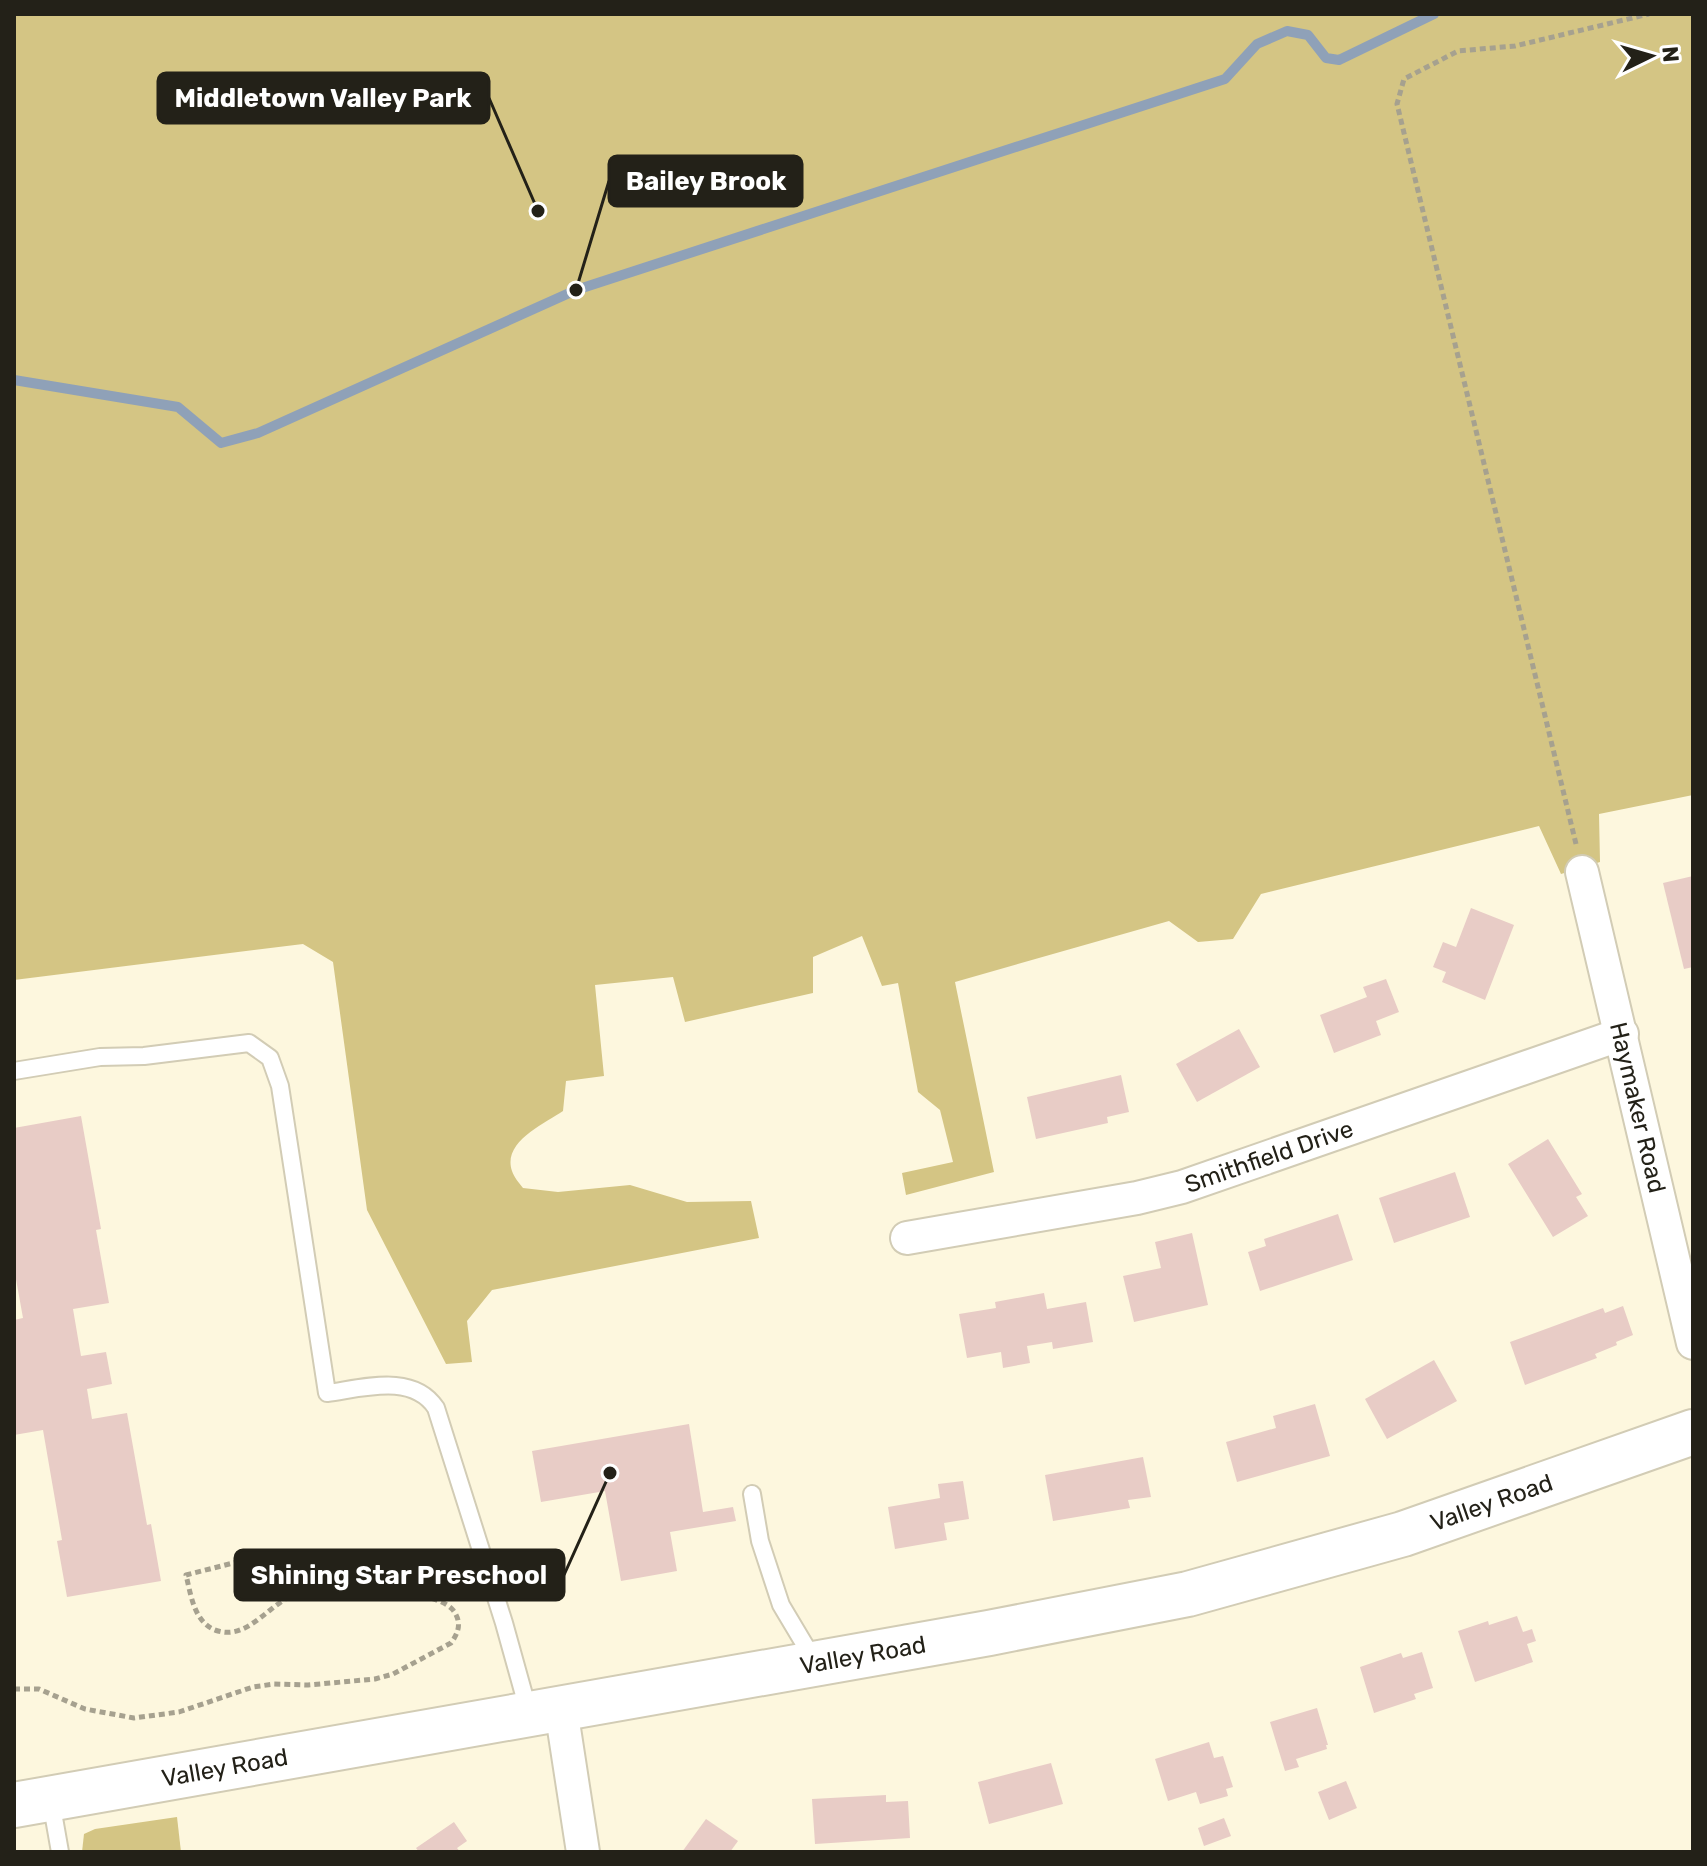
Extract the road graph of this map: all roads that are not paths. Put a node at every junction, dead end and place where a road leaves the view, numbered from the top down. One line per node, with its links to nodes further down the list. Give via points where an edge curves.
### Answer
1 (1582, 872): 2 (street, Haymaker Road)
2 (1622, 1034): 4 (street, Smithfield Drive, via 1182,1187); 5 (street, Haymaker Road)
3 (14, 1071): 9 (lane, via 249,1043 270,1058 280,1086 327,1393 388,1385 427,1394 436,1408 504,1623)
4 (907, 1238)
5 (1693, 1343)
6 (1693, 1432): 8 (main road, Valley Road, via 1403,1534 1188,1594)
7 (752, 1494): 8 (lane, via 760,1541 781,1605)
8 (815, 1663): 9 (main road, Valley Road)
9 (545, 1712): 10 (main road, Valley Road); 12 (street)
10 (32, 1802): 11 (lane)
11 (60, 1852)
12 (583, 1852)

